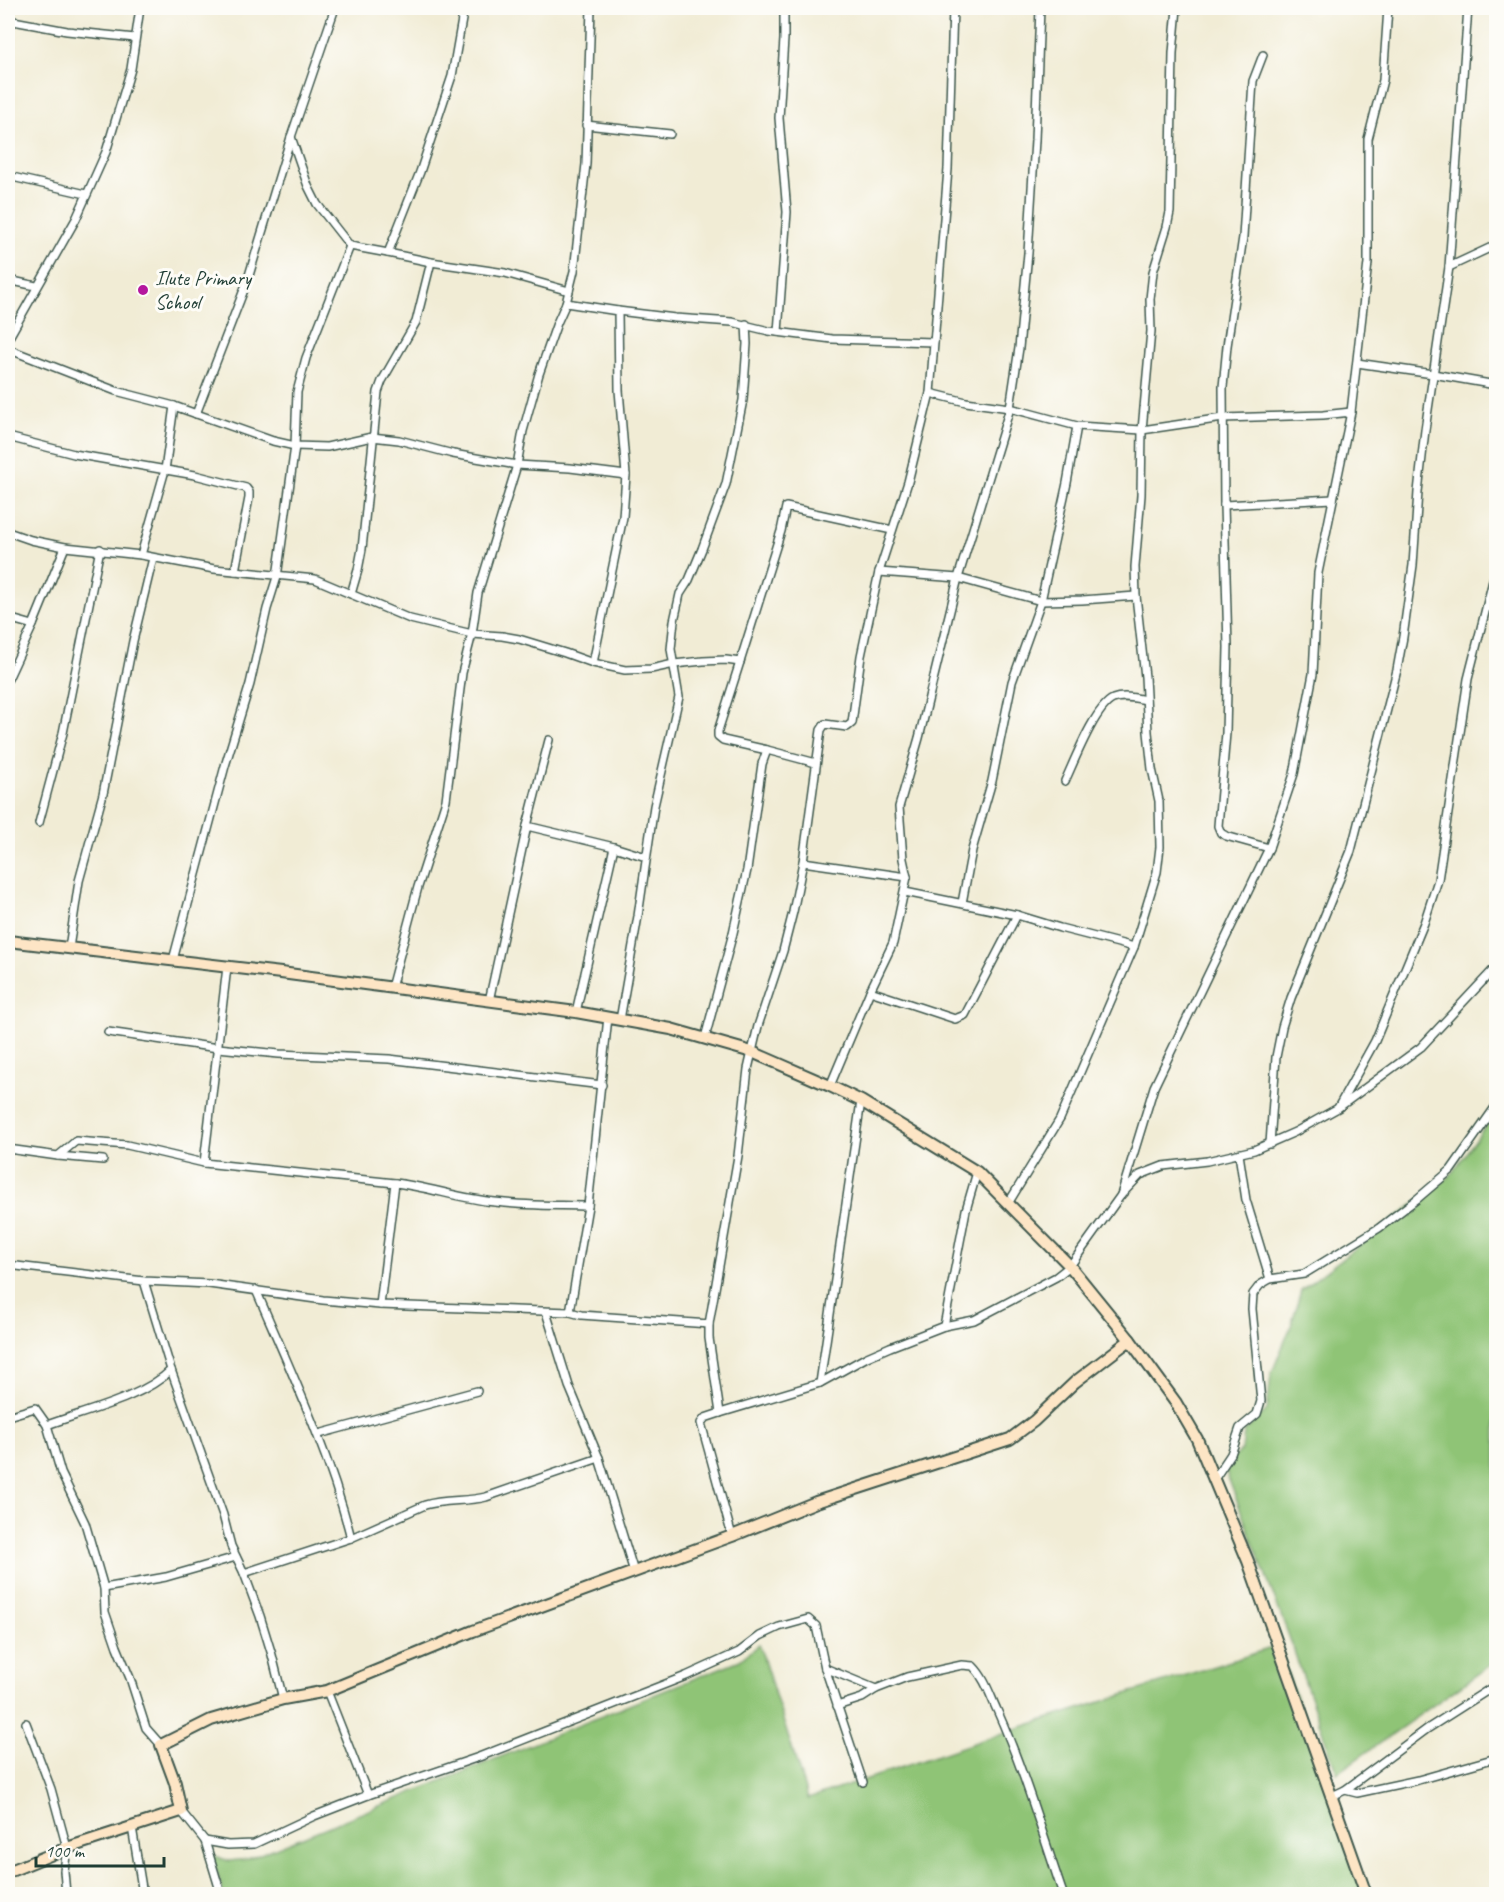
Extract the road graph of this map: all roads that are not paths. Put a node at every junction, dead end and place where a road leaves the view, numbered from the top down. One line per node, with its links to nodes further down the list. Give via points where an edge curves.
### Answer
1 (140, 8): 12 (street)
2 (335, 8): 16 (street)
3 (464, 8): 21 (street, via 452,76)
4 (591, 8): 14 (street)
5 (784, 8): 30 (street, via 779,118 787,212)
6 (953, 8): 32 (street, via 948,170)
7 (1040, 8): 39 (street, via 1028,253)
8 (1177, 8): 44 (street, via 1170,212 1153,272)
9 (1388, 8): 34 (street, via 1383,80 1368,139 1368,263)
10 (1468, 8): 23 (street)
11 (8, 20): 12 (street, via 67,32)
12 (135, 38): 18 (street, via 120,109)
13 (1263, 55): 42 (street, via 1253,81 1243,237 1227,346)
14 (586, 125): 15 (street); 26 (street, via 582,203)
15 (670, 134)
16 (291, 137): 19 (street, via 317,204); 41 (street, via 247,282)
17 (8, 176): 18 (street)
18 (86, 194): 25 (street, via 58,253)
19 (350, 246): 21 (street); 47 (street, via 306,358 297,392)
20 (1497, 246): 23 (street)
21 (388, 253): 22 (street)
22 (431, 262): 26 (street, via 505,273); 46 (street, via 416,322 380,386)
23 (1449, 267): 35 (street)
24 (8, 280): 25 (street)
25 (36, 286): 31 (street)
26 (569, 291): 27 (street)
27 (566, 303): 28 (street); 48 (street, via 539,374)
28 (618, 311): 29 (street); 50 (street)
29 (746, 324): 30 (street); 72 (street, via 743,400 735,444 726,484 678,603 671,649)
30 (778, 332): 32 (street, via 832,339)
31 (8, 339)
32 (934, 342): 37 (street)
33 (8, 349): 38 (street, via 116,391)
34 (1357, 363): 35 (street); 40 (street)
35 (1433, 374): 36 (street); 110 (street, via 1413,565 1397,670 1351,851 1282,1027)
36 (1497, 386)
37 (930, 393): 39 (street); 53 (street)
38 (174, 406): 41 (street); 49 (street)
39 (1010, 408): 43 (street); 63 (street)
40 (1351, 412): 42 (street); 51 (street)
41 (196, 414): 47 (street)
42 (1223, 418): 44 (street); 52 (street)
43 (1077, 426): 44 (street); 66 (street)
44 (1142, 430): 65 (street)
45 (8, 437): 49 (street, via 83,456)
46 (372, 437): 47 (street, via 327,447); 48 (street); 64 (street, via 361,555)
47 (295, 446): 62 (street)
48 (517, 465): 50 (street); 69 (street, via 478,593)
49 (165, 470): 57 (street); 60 (street, via 246,488 249,492)
50 (626, 475): 71 (street, via 623,520)
51 (1333, 499): 52 (street); 82 (street, via 1315,593 1308,709 1294,774)
52 (1224, 505): 82 (street, via 1228,647 1218,826 1227,836)
53 (892, 530): 61 (street); 70 (street, via 786,507)
54 (8, 532): 55 (street)
55 (65, 546): 56 (street); 68 (street)
56 (100, 549): 57 (street); 79 (street, via 63,733)
57 (141, 555): 58 (street)
58 (153, 558): 60 (street); 91 (street, via 103,794 79,881)
59 (1497, 569): 109 (street, via 1468,679 1438,880 1375,1041)
60 (235, 571): 62 (street)
61 (879, 572): 63 (street); 77 (street, via 852,723 847,727 823,726)
62 (277, 577): 64 (street, via 315,579); 92 (street)
63 (958, 578): 66 (street); 85 (street, via 899,807)
64 (351, 594): 69 (street, via 410,619)
65 (1136, 596): 66 (street); 74 (street)
66 (1041, 601): 87 (street, via 1012,682)
67 (8, 618): 68 (street)
68 (33, 625): 73 (street)
69 (472, 634): 71 (street, via 539,644); 95 (street, via 462,673 446,800)
70 (740, 662): 72 (street); 76 (street, via 718,736)
71 (593, 663): 72 (street, via 625,670)
72 (674, 664): 83 (street, via 680,697)
73 (8, 679)
74 (1146, 700): 78 (street, via 1113,699 1102,708); 90 (street, via 1160,847 1157,872)
75 (549, 740): 80 (street)
76 (767, 750): 77 (street); 102 (street, via 747,870)
77 (816, 764): 84 (street)
78 (1065, 781)
79 (39, 823)
80 (527, 826): 81 (street); 97 (street)
81 (614, 847): 83 (street); 98 (street)
82 (1269, 848): 118 (street, via 1154,1087)
83 (646, 857): 100 (street)
84 (804, 862): 85 (street); 104 (street, via 783,951)
85 (907, 877): 86 (street)
86 (905, 892): 87 (street); 96 (street, via 893,943)
87 (962, 903): 88 (street)
88 (1017, 915): 90 (street); 96 (street, via 960,1018)
89 (8, 941): 91 (main road)
90 (1134, 947): 119 (street, via 1060,1119)
91 (69, 948): 92 (main road)
92 (173, 960): 93 (main road)
93 (227, 967): 95 (main road); 103 (street)
94 (1497, 967): 109 (street, via 1421,1047)
95 (392, 988): 97 (main road)
96 (870, 991): 106 (street)
97 (489, 1001): 98 (main road)
98 (576, 1012): 99 (main road)
99 (608, 1017): 100 (main road); 105 (street)
100 (620, 1020): 102 (main road)
101 (108, 1032): 103 (street)
102 (705, 1038): 104 (main road)
103 (218, 1048): 105 (street, via 389,1059); 115 (street)
104 (752, 1052): 106 (main road); 129 (street)
105 (602, 1085): 120 (street)
106 (830, 1086): 107 (main road)
107 (861, 1101): 116 (main road); 133 (street)
108 (1497, 1106): 123 (street, via 1451,1170 1398,1214 1304,1274)
109 (1338, 1108): 110 (street)
110 (1270, 1144): 112 (street)
111 (8, 1149): 113 (street)
112 (1239, 1154): 118 (street, via 1163,1166 1140,1175); 123 (street, via 1246,1200)
113 (58, 1156): 114 (street); 115 (street, via 76,1141 128,1145)
114 (103, 1160)
115 (204, 1163): 117 (street)
116 (977, 1172): 119 (main road); 130 (street)
117 (395, 1183): 120 (street, via 495,1202); 126 (street)
118 (1121, 1195): 122 (street)
119 (1009, 1202): 122 (main road)
120 (588, 1206): 128 (street)
121 (8, 1265): 124 (street)
122 (1070, 1266): 130 (street, via 1016,1300 974,1320); 131 (main road)
123 (1270, 1279): 140 (street, via 1253,1294 1260,1408 1240,1428)
124 (144, 1281): 125 (street); 132 (street)
125 (256, 1290): 126 (street); 138 (street)
126 (380, 1305): 127 (street)
127 (546, 1312): 128 (street); 139 (street, via 569,1386)
128 (570, 1312): 129 (street)
129 (710, 1324): 135 (street)
130 (944, 1326): 133 (street, via 867,1357)
131 (1130, 1340): 140 (main road, via 1176,1403); 141 (main road, via 1080,1377 1010,1439 827,1498)
132 (171, 1370): 137 (street, via 143,1390); 143 (street)
133 (820, 1383): 135 (street)
134 (477, 1390): 138 (street)
135 (720, 1413): 141 (street, via 701,1423)
136 (8, 1416): 137 (street, via 35,1408)
137 (47, 1425): 146 (street, via 62,1473 85,1523)
138 (319, 1434): 142 (street)
139 (598, 1458): 142 (street, via 486,1497 424,1505); 144 (street)
140 (1215, 1478): 159 (main road, via 1269,1618)
141 (732, 1536): 144 (main road)
142 (351, 1538): 145 (street)
143 (236, 1557): 145 (street); 146 (street, via 166,1577)
144 (634, 1572): 150 (main road)
145 (244, 1573): 151 (street)
146 (104, 1588): 154 (street, via 105,1612 146,1728)
147 (825, 1668): 149 (street); 152 (street); 158 (street, via 816,1626 808,1619 779,1627 739,1652 686,1676)
148 (1497, 1684): 157 (street, via 1427,1729)
149 (876, 1689): 152 (street); 168 (street, via 962,1665 978,1671 1007,1733)
150 (327, 1690): 151 (main road); 158 (street)
151 (283, 1700): 154 (main road, via 212,1720)
152 (837, 1706): 156 (street)
153 (26, 1724): 163 (street, via 51,1789)
154 (161, 1745): 160 (main road)
155 (1497, 1758): 157 (street, via 1357,1793)
156 (863, 1782)
157 (1345, 1790): 159 (street)
158 (368, 1796): 162 (street, via 254,1844)
159 (1330, 1797): 169 (main road)
160 (181, 1811): 161 (main road); 162 (street)
161 (132, 1827): 163 (main road); 166 (street)
162 (205, 1841): 167 (street)
163 (67, 1848): 164 (main road); 165 (street)
164 (8, 1872)
165 (66, 1894)
166 (143, 1894)
167 (221, 1894)
168 (1063, 1894)
169 (1366, 1894)

